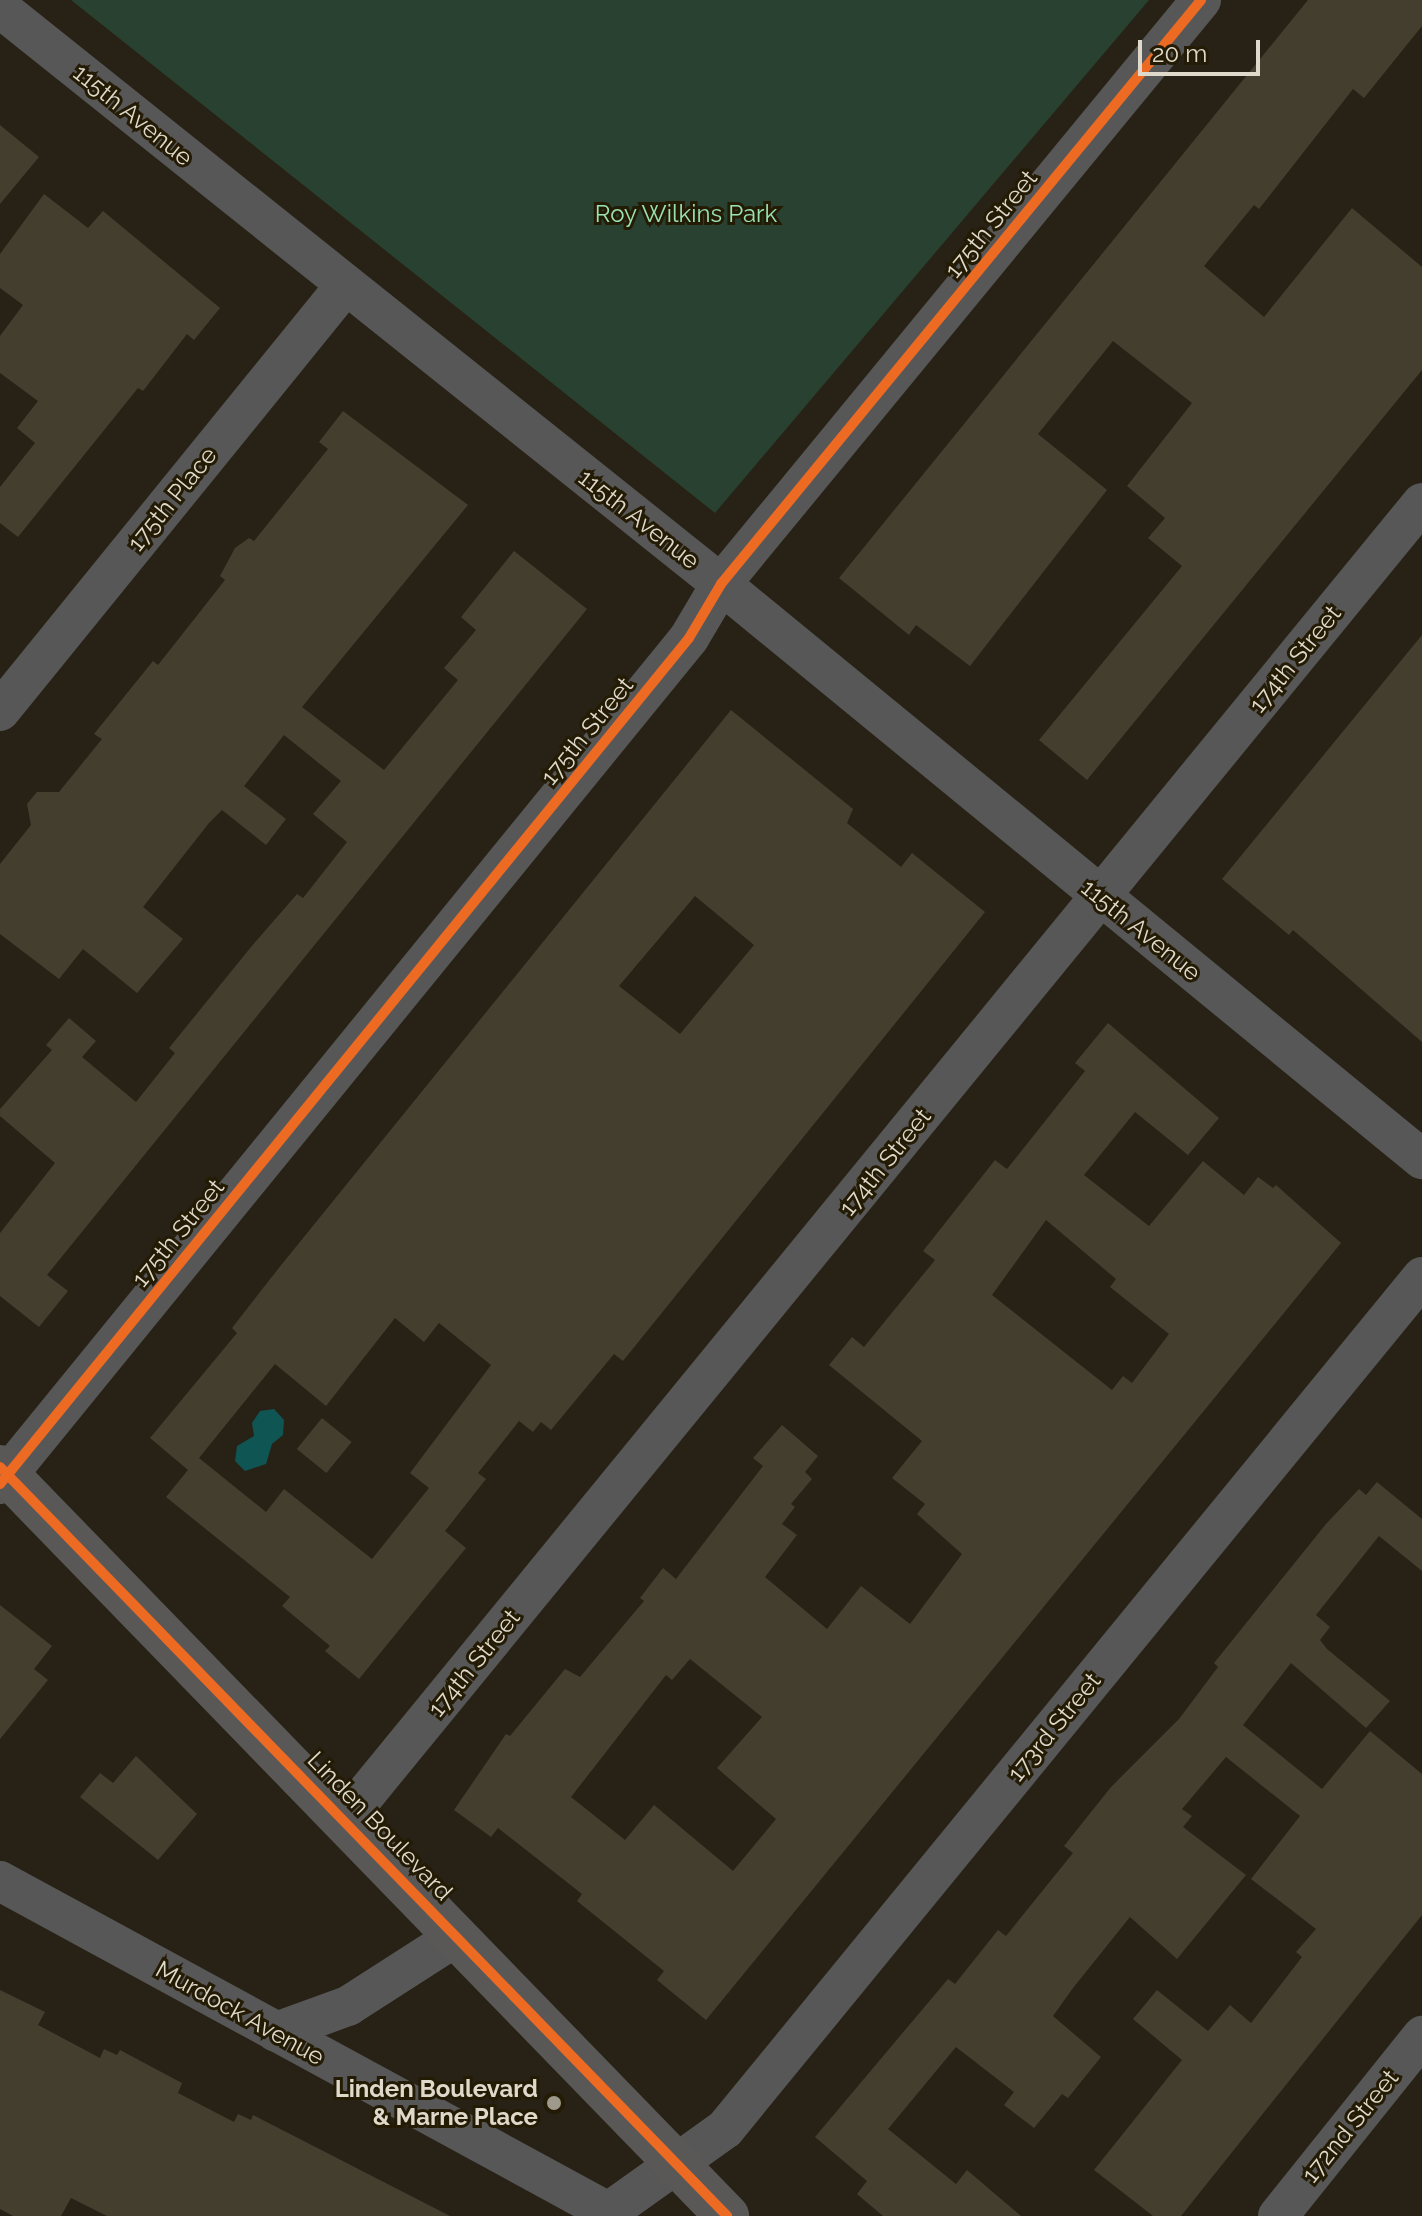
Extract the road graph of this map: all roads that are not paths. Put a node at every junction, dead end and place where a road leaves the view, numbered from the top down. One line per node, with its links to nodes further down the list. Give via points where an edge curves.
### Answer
1 (1201, 0): 5 (street, 175th Street)
2 (0, 8): 3 (street, 115th Avenue)
3 (344, 287): 5 (street, 115th Avenue); 6 (street, 175th Place)
4 (1422, 503): 7 (street, 174th Street)
5 (721, 584): 7 (street, 115th Avenue); 10 (street, 175th Street, via 689,638)
6 (0, 711)
7 (1101, 898): 8 (street, 115th Avenue); 11 (street, 174th Street)
8 (1422, 1159)
9 (1422, 1277): 16 (street, 173rd Street, via 725,2129)
10 (2, 1475): 11 (main road, Linden Boulevard)
11 (346, 1818): 13 (main road, Linden Boulevard)
12 (0, 1881): 14 (street, Murdock Avenue)
13 (457, 1936): 14 (street, via 348,2006); 16 (main road, Linden Boulevard)
14 (276, 2032): 17 (street, Murdock Avenue)
15 (1422, 2036): 19 (street, 172nd Street)
16 (674, 2163): 17 (street, 173rd Street); 18 (main road, Linden Boulevard)
17 (606, 2214)
18 (727, 2216)
19 (1278, 2216)

